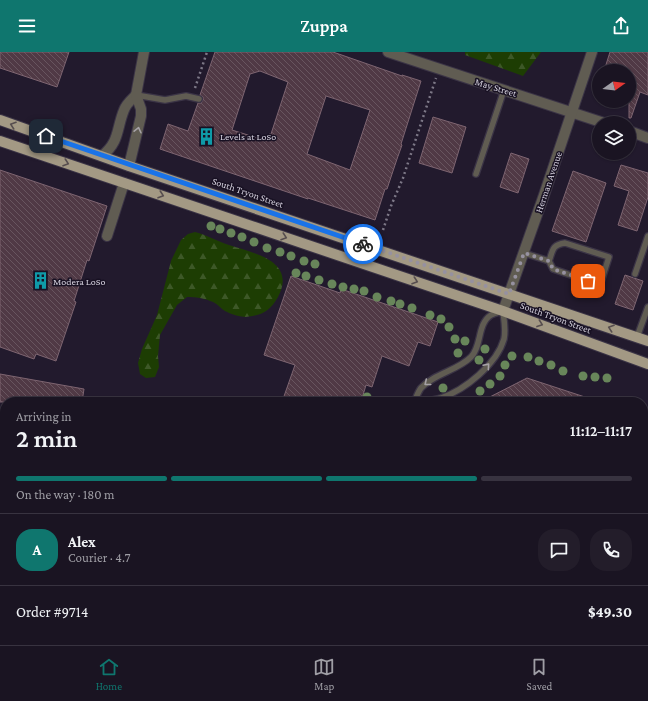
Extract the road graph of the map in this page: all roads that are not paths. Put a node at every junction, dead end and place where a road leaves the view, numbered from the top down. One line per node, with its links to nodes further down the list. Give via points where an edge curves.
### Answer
1 (144, 52): 5 (street)
2 (388, 52): 4 (street, May Street)
3 (592, 52): 7 (street, Herman Avenue)
4 (504, 90): 7 (street, May Street); 15 (lane)
5 (136, 95): 6 (lane, via 165,100 186,96); 13 (street, via 124,110 115,142); 14 (street, one-way to 5, via 141,116)
6 (199, 99)
7 (572, 112): 8 (street, May Street); 19 (street, Herman Avenue)
8 (592, 119)
9 (0, 120): 13 (main road, South Tryon Street, one-way to 9)
10 (636, 134): 11 (street)
11 (648, 138)
12 (0, 141): 16 (main road, South Tryon Street, one-way to 16)
13 (102, 156): 14 (main road, South Tryon Street)
14 (129, 166): 16 (main road); 22 (main road, South Tryon Street)
15 (476, 174)
16 (124, 183): 17 (street); 24 (main road, South Tryon Street, one-way to 24)
17 (107, 236)
18 (648, 236): 21 (lane)
19 (524, 253): 20 (lane); 22 (street, Herman Avenue)
20 (549, 261): 20 (lane, via 553,269 600,285 609,257 565,243 554,247)
21 (635, 274)
22 (509, 294): 24 (street, Herman Avenue); 25 (main road, South Tryon Street, one-way to 22)
23 (648, 307): 25 (lane)
24 (503, 311): 27 (main road, South Tryon Street, one-way to 27); 28 (lane, one-way to 28, via 491,316 484,325 473,355 464,363 431,380); 29 (lane, one-way to 24, via 457,391 477,376 499,351 504,338)
25 (637, 337): 26 (main road, South Tryon Street)
26 (648, 341)
27 (648, 364)
28 (417, 397)
29 (443, 397)

